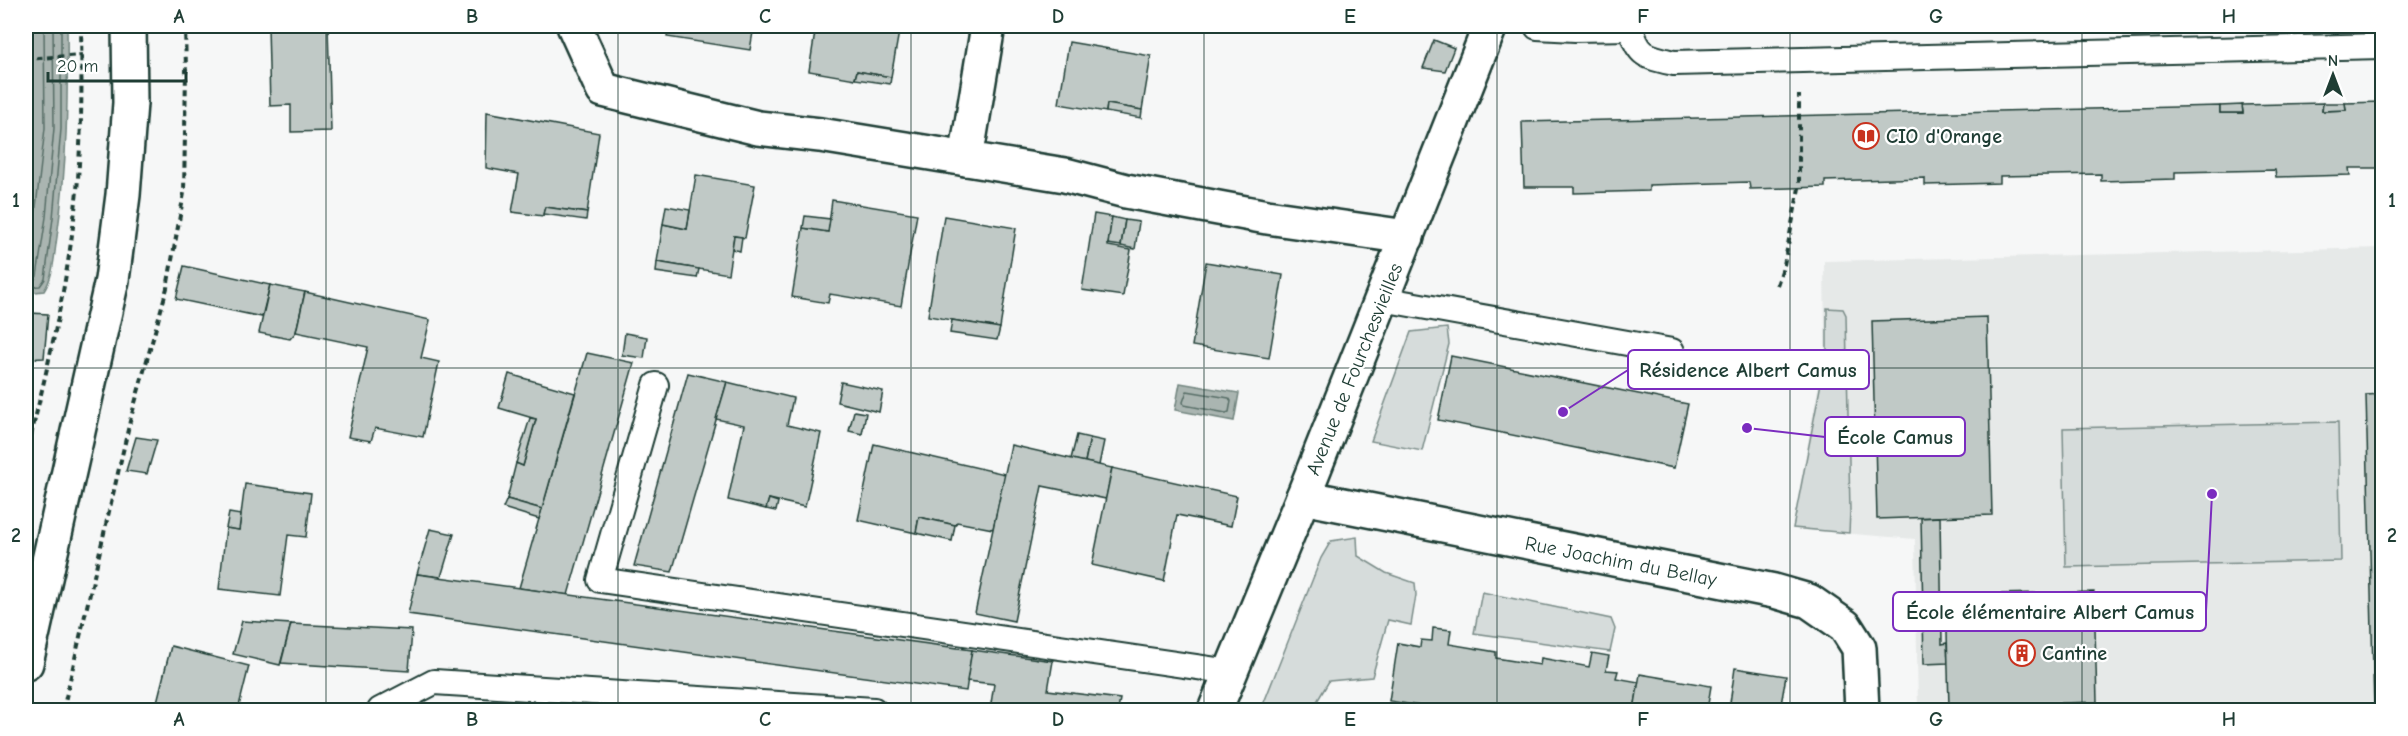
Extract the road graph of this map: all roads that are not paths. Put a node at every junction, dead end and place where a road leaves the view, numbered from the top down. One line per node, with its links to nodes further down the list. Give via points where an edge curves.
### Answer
1 (129, 26): 14 (street, via 129,115 112,280)
2 (574, 26): 8 (street, via 603,90 758,128)
3 (988, 26): 8 (street)
4 (1490, 26): 9 (street, Avenue de Fourchesvieilles)
5 (1537, 27): 6 (lane)
6 (1631, 27): 7 (lane, via 1635,46 1651,58 1674,63)
7 (2382, 46)
8 (966, 159): 9 (street, via 1065,175 1126,191 1267,217)
9 (1407, 237): 10 (street, Avenue de Fourchesvieilles)
10 (1382, 299): 11 (lane); 13 (street, Avenue de Fourchesvieilles)
11 (1672, 351)
12 (656, 385): 15 (lane, via 600,580)
13 (1304, 497): 15 (street, Avenue de Fourchesvieilles); 19 (street, Rue Joachim du Bellay, via 1809,601 1845,626 1859,648)
14 (26, 663)
15 (1231, 672): 18 (street, Avenue de Fourchesvieilles)
16 (380, 711): 17 (lane, via 434,682)
17 (874, 711)
18 (1215, 711)
19 (1862, 711)

